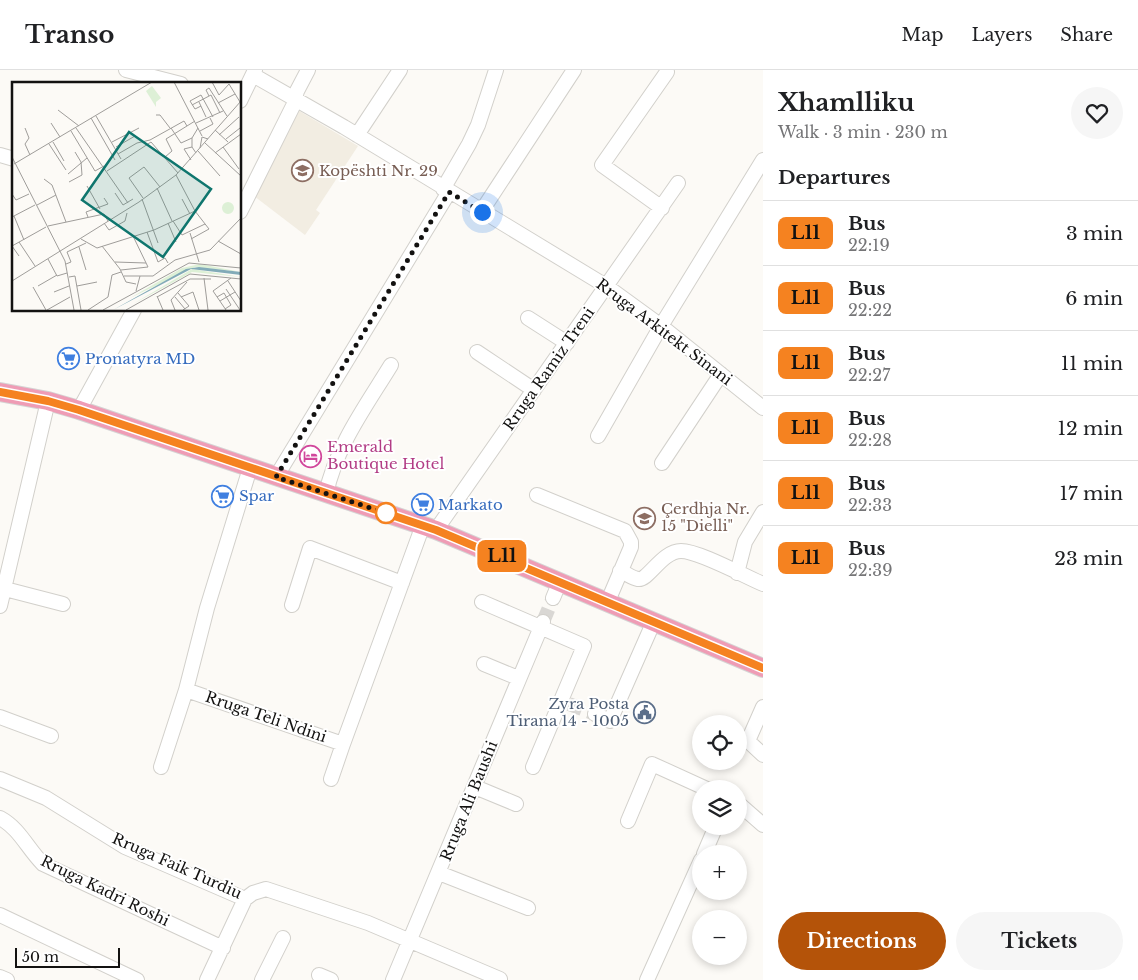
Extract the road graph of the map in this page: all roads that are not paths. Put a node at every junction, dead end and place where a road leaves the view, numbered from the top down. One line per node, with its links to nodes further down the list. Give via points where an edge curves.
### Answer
1 (130, 70): 8 (street)
2 (308, 70): 10 (street)
3 (400, 70): 11 (street)
4 (496, 70): 14 (street, via 472,138)
5 (574, 70): 17 (street)
6 (254, 72): 9 (street); 10 (street, Rruga Arkitekt Sinani)
7 (667, 72): 15 (street, via 602,166)
8 (173, 82)
9 (241, 98)
10 (296, 98): 11 (street, Rruga Arkitekt Sinani); 16 (street)
11 (356, 135): 14 (street, Rruga Arkitekt Sinani)
12 (763, 160): 21 (street)
13 (678, 183): 15 (street, Rruga Ramiz Treni)
14 (446, 190): 17 (street, Rruga Arkitekt Sinani); 34 (street)
15 (662, 208): 18 (street, Rruga Ramiz Treni)
16 (241, 210)
17 (482, 212): 18 (street, Rruga Arkitekt Sinani)
18 (606, 286): 21 (street, Rruga Arkitekt Sinani); 22 (street, Rruga Ramiz Treni)
19 (133, 311): 30 (street)
20 (528, 318): 22 (street)
21 (661, 326): 25 (street, Rruga Arkitekt Sinani); 31 (street)
22 (567, 343): 26 (street, Rruga Ramiz Treni)
23 (477, 352): 26 (street)
24 (391, 365): 35 (street, via 340,451 331,470)
25 (721, 374): 29 (street, Rruga Arkitekt Sinani); 32 (street)
26 (534, 390): 38 (street, Rruga Ramiz Treni)
27 (0, 392): 28 (main road)
28 (48, 401): 30 (main road); 43 (street)
29 (763, 408)
30 (79, 410): 33 (main road)
31 (598, 436)
32 (662, 463)
33 (250, 468): 34 (main road); 56 (street, Rruga Teli Ndini, via 207,608)
34 (276, 477): 35 (main road)
35 (326, 494): 38 (main road)
36 (537, 495): 39 (street, via 625,531 631,547)
37 (763, 512): 40 (street, via 745,542)
38 (429, 528): 41 (main road); 42 (street, Rruga Teli Ndini)
39 (620, 571): 40 (street, via 639,580 645,578 666,555 680,551); 46 (street)
40 (737, 573): 44 (street)
41 (560, 581): 45 (street); 46 (main road)
42 (402, 583): 49 (street, via 310,548); 61 (street, Rruga Teli Ndini)
43 (4, 584): 48 (street); 50 (street)
44 (763, 584)
45 (553, 598)
46 (608, 601): 51 (main road)
47 (482, 602): 52 (street)
48 (63, 604)
49 (292, 605)
50 (0, 606)
51 (654, 621): 54 (main road); 58 (street, via 610,721)
52 (542, 625): 55 (street, Rruga Ali Baushi); 64 (street, via 584,646 565,702)
53 (484, 664): 55 (street)
54 (763, 668)
55 (518, 678): 68 (street, Rruga Ali Baushi)
56 (186, 690): 61 (street, Rruga Teli Ndini); 63 (street)
57 (763, 707): 62 (street, via 748,741)
58 (595, 714)
59 (0, 717): 60 (street)
60 (51, 736)
61 (343, 744): 66 (street)
62 (763, 755)
63 (161, 767)
64 (533, 767)
65 (0, 778): 76 (street, Rruga Faik Turdiu, via 46,798 125,847)
66 (331, 779)
67 (692, 782): 72 (street, via 652,764)
68 (475, 787): 69 (street); 74 (street, Rruga Ali Baushi)
69 (516, 804)
70 (747, 811): 73 (street)
71 (0, 818): 81 (street, Rruga Kadri Roshi, via 22,835 43,864)
72 (628, 821)
73 (763, 825)
74 (439, 873): 77 (street); 80 (street, Rruga Ali Baushi)
75 (692, 880): 89 (street)
76 (245, 898): 80 (street, Rruga Faik Turdiu, via 266,890); 81 (street)
77 (528, 908)
78 (0, 915): 85 (street)
79 (283, 938): 87 (street)
80 (410, 940): 83 (street, Rruga Faik Turdiu); 88 (street, Rruga Ali Baushi)
81 (223, 948): 86 (street)
82 (0, 977): 84 (street)
83 (500, 979)
84 (7, 980)
85 (137, 980)
86 (208, 980)
87 (262, 980)
88 (393, 980)
89 (647, 980)

